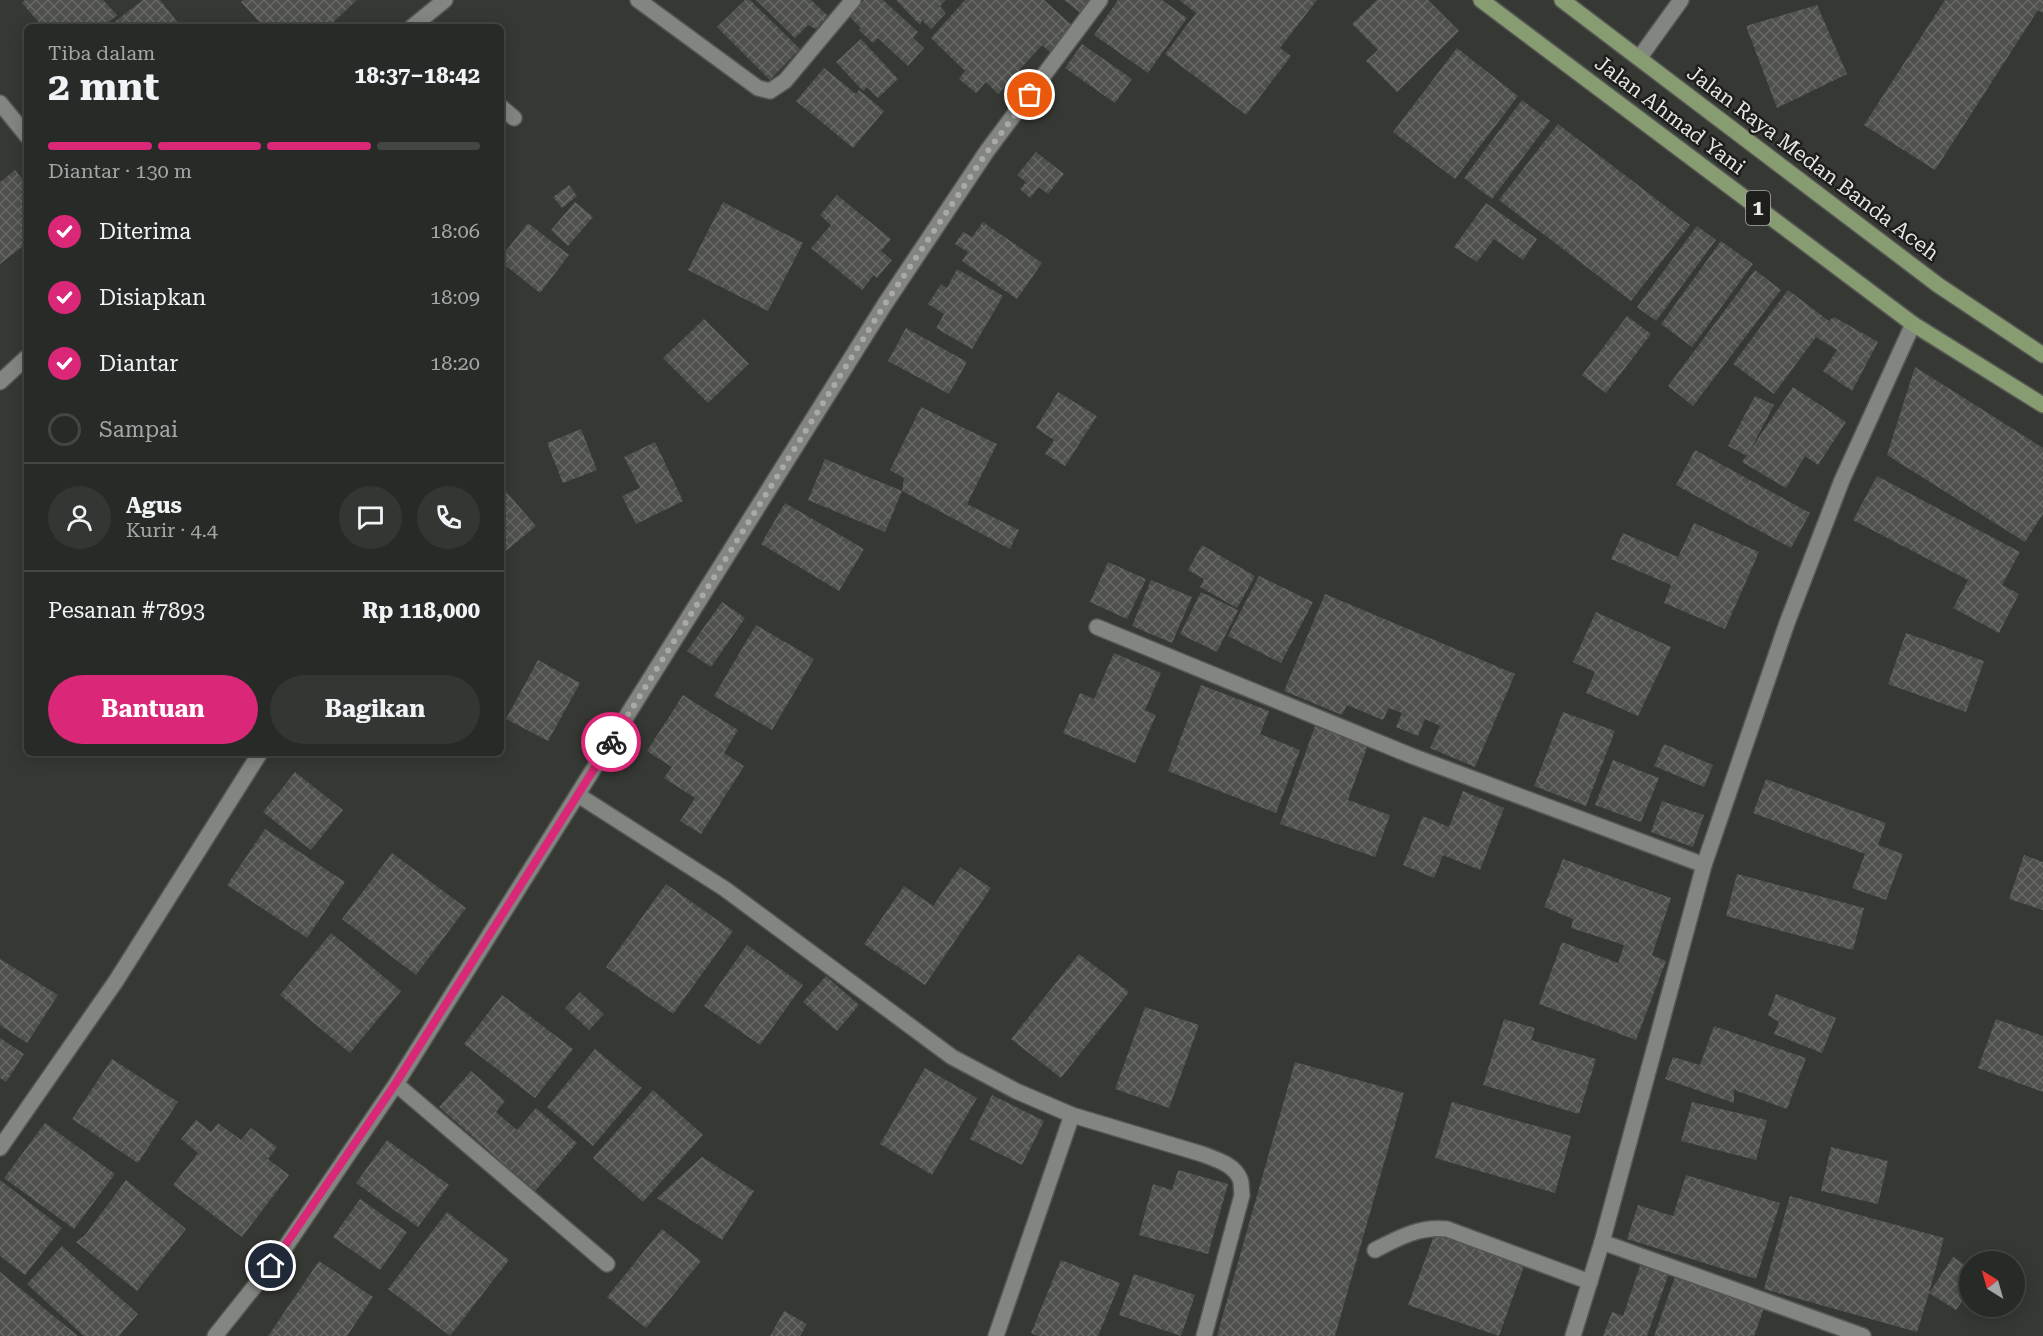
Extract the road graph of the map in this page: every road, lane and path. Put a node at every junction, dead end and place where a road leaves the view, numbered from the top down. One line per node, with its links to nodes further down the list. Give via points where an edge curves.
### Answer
1 (445, 0): 8 (street)
2 (638, 0): 3 (street, via 758,88 770,91 785,81)
3 (853, 0)
4 (1100, 0): 21 (street, via 987,152 885,304)
5 (1481, 0): 14 (main road, Jalan Ahmad Yani / 1)
6 (1562, 0): 9 (main road, Jalan Raya Medan Banda Aceh / 1)
7 (1681, 0): 9 (street)
8 (416, 24)
9 (1640, 57): 15 (main road, Jalan Raya Medan Banda Aceh / 1, via 1938,285)
10 (0, 104): 13 (street)
11 (504, 110): 12 (street)
12 (514, 118)
13 (24, 132)
14 (1912, 324): 18 (main road, Jalan Ahmad Yani / 1); 22 (street, via 1842,480 1787,623)
15 (2043, 355)
16 (24, 360): 17 (street)
17 (0, 382)
18 (2043, 405)
19 (1098, 627): 22 (street, via 1412,756)
20 (258, 756): 25 (street, via 117,981)
21 (578, 795): 23 (street); 24 (street, via 725,889 952,1057)
22 (1704, 865): 26 (street)
23 (396, 1083): 28 (street); 30 (street, via 282,1252)
24 (1072, 1115): 31 (street); 32 (street, via 1222,1161 1241,1179 1242,1195)
25 (0, 1148)
26 (1602, 1242): 29 (street); 34 (street)
27 (1375, 1250): 29 (street, via 1422,1229 1447,1229)
28 (607, 1264)
29 (1590, 1282): 33 (street)
30 (215, 1336)
31 (996, 1336)
32 (1204, 1336)
33 (1573, 1336)
34 (1863, 1336)

